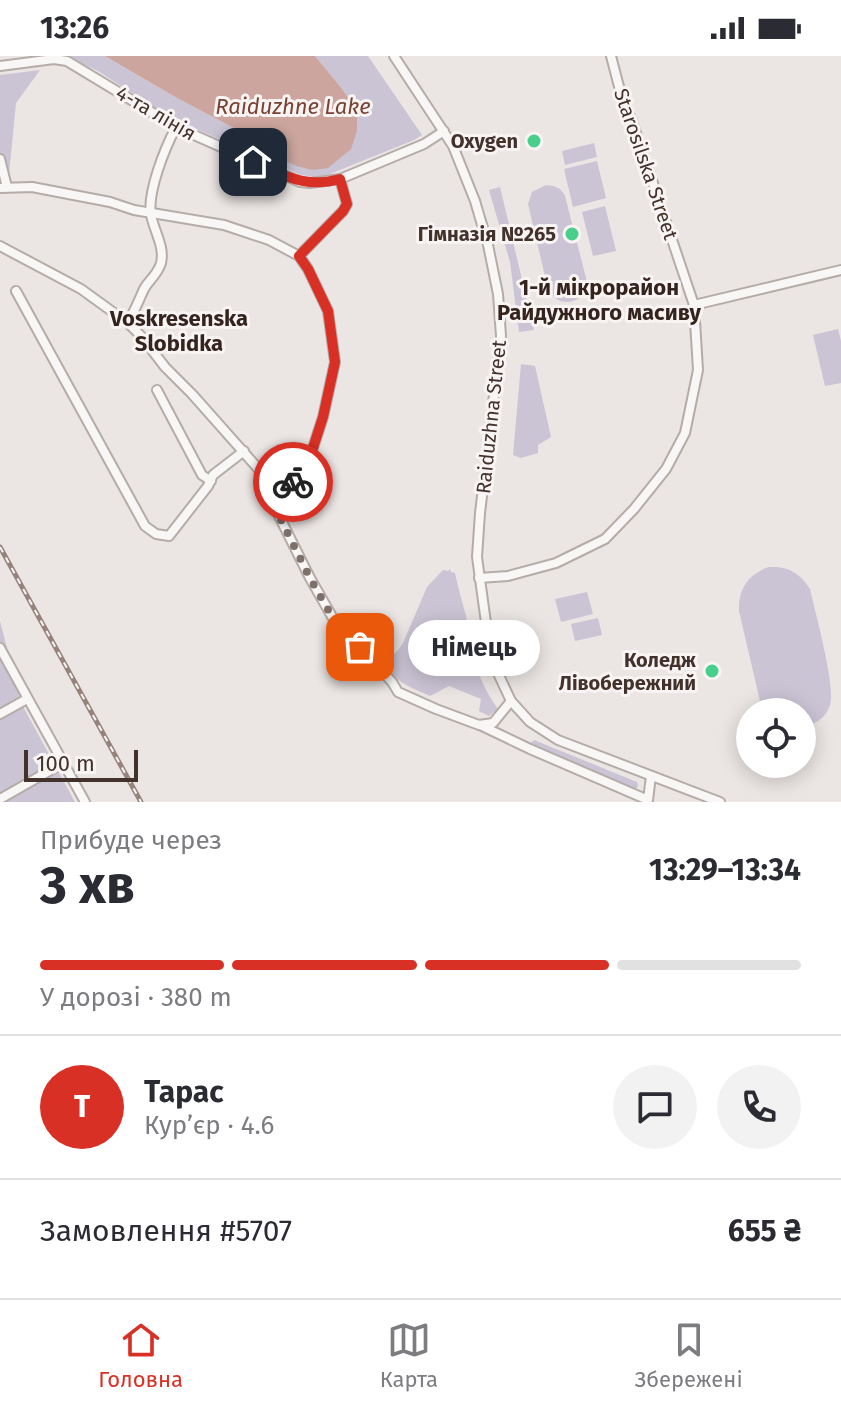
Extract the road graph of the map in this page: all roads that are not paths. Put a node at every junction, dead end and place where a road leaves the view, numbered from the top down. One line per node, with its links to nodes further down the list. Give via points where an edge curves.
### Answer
1 (394, 56): 5 (street, Raiduzhna Street)
2 (611, 56): 14 (street, Starosilska Street)
3 (0, 66): 4 (street, 4-та лінія, via 67,61)
4 (176, 127): 7 (street, 4-та лінія, via 300,182); 9 (street, via 150,200)
5 (444, 131): 7 (street, 4-та лінія); 22 (street, Raiduzhna Street, via 475,201 498,294 501,336 480,513)
6 (0, 159): 8 (street)
7 (340, 179): 11 (street, via 347,204)
8 (4, 187): 9 (street, via 32,187)
9 (151, 213): 11 (street, via 224,225); 15 (street, via 161,264)
10 (0, 246): 15 (street, via 81,289)
11 (299, 256): 19 (street, via 328,311 335,362 312,451)
12 (841, 270): 14 (street)
13 (16, 291): 20 (street, via 145,526 169,536)
14 (694, 305): 22 (street, Starosilska Street, via 698,370 685,433 647,494 605,539 556,563)
15 (128, 323): 17 (street)
16 (157, 390): 20 (street, via 202,475)
17 (244, 451): 18 (street); 20 (street)
18 (263, 474): 19 (street); 21 (street)
19 (296, 476): 21 (street)
20 (211, 481)
21 (277, 512): 27 (street, via 334,620 398,692)
22 (479, 578): 25 (street, Raiduzhna Street, via 496,669)
23 (0, 648): 24 (street)
24 (27, 699): 26 (street); 28 (street)
25 (511, 701): 27 (street, via 493,723); 29 (street, via 530,722 558,740)
26 (0, 714)
27 (479, 725): 29 (street, via 648,800)
28 (63, 763): 30 (street); 31 (street)
29 (651, 776): 32 (street)
30 (0, 799)
31 (85, 802)
32 (720, 802)

